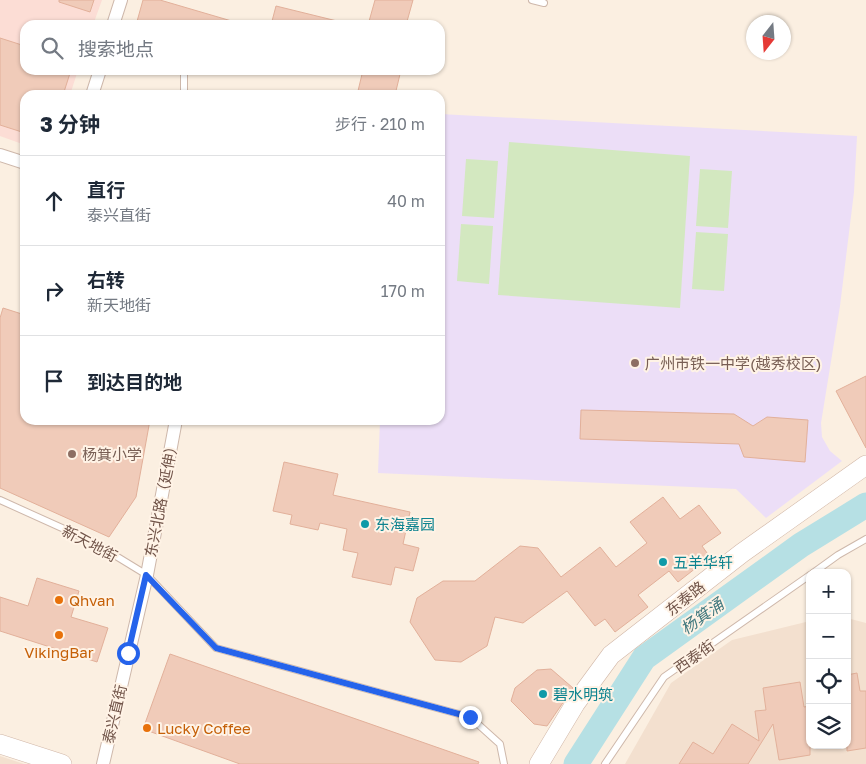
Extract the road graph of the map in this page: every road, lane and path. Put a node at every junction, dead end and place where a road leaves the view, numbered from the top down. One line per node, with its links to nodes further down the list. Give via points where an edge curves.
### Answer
1 (121, 0): 4 (street)
2 (532, 0): 3 (lane)
3 (544, 3)
4 (115, 20)
5 (98, 75): 7 (street)
6 (184, 75): 8 (lane)
7 (94, 90)
8 (184, 90)
9 (0, 155): 10 (street)
10 (20, 161)
11 (175, 425): 16 (street, 东兴北路（延伸）)
12 (866, 466): 22 (street, 东泰路, via 742,553 611,656 575,704)
13 (0, 500): 16 (lane, 新天地街, via 94,542)
14 (866, 539): 15 (lane)
15 (819, 569)
16 (146, 575): 20 (street, 泰兴直街); 21 (lane, 新天地街, via 216,648 470,717 500,744)
17 (806, 578): 23 (lane, 西泰街, via 664,677)
18 (0, 744): 19 (street)
19 (62, 764)
20 (103, 764)
21 (504, 764)
22 (539, 764)
23 (605, 764)

